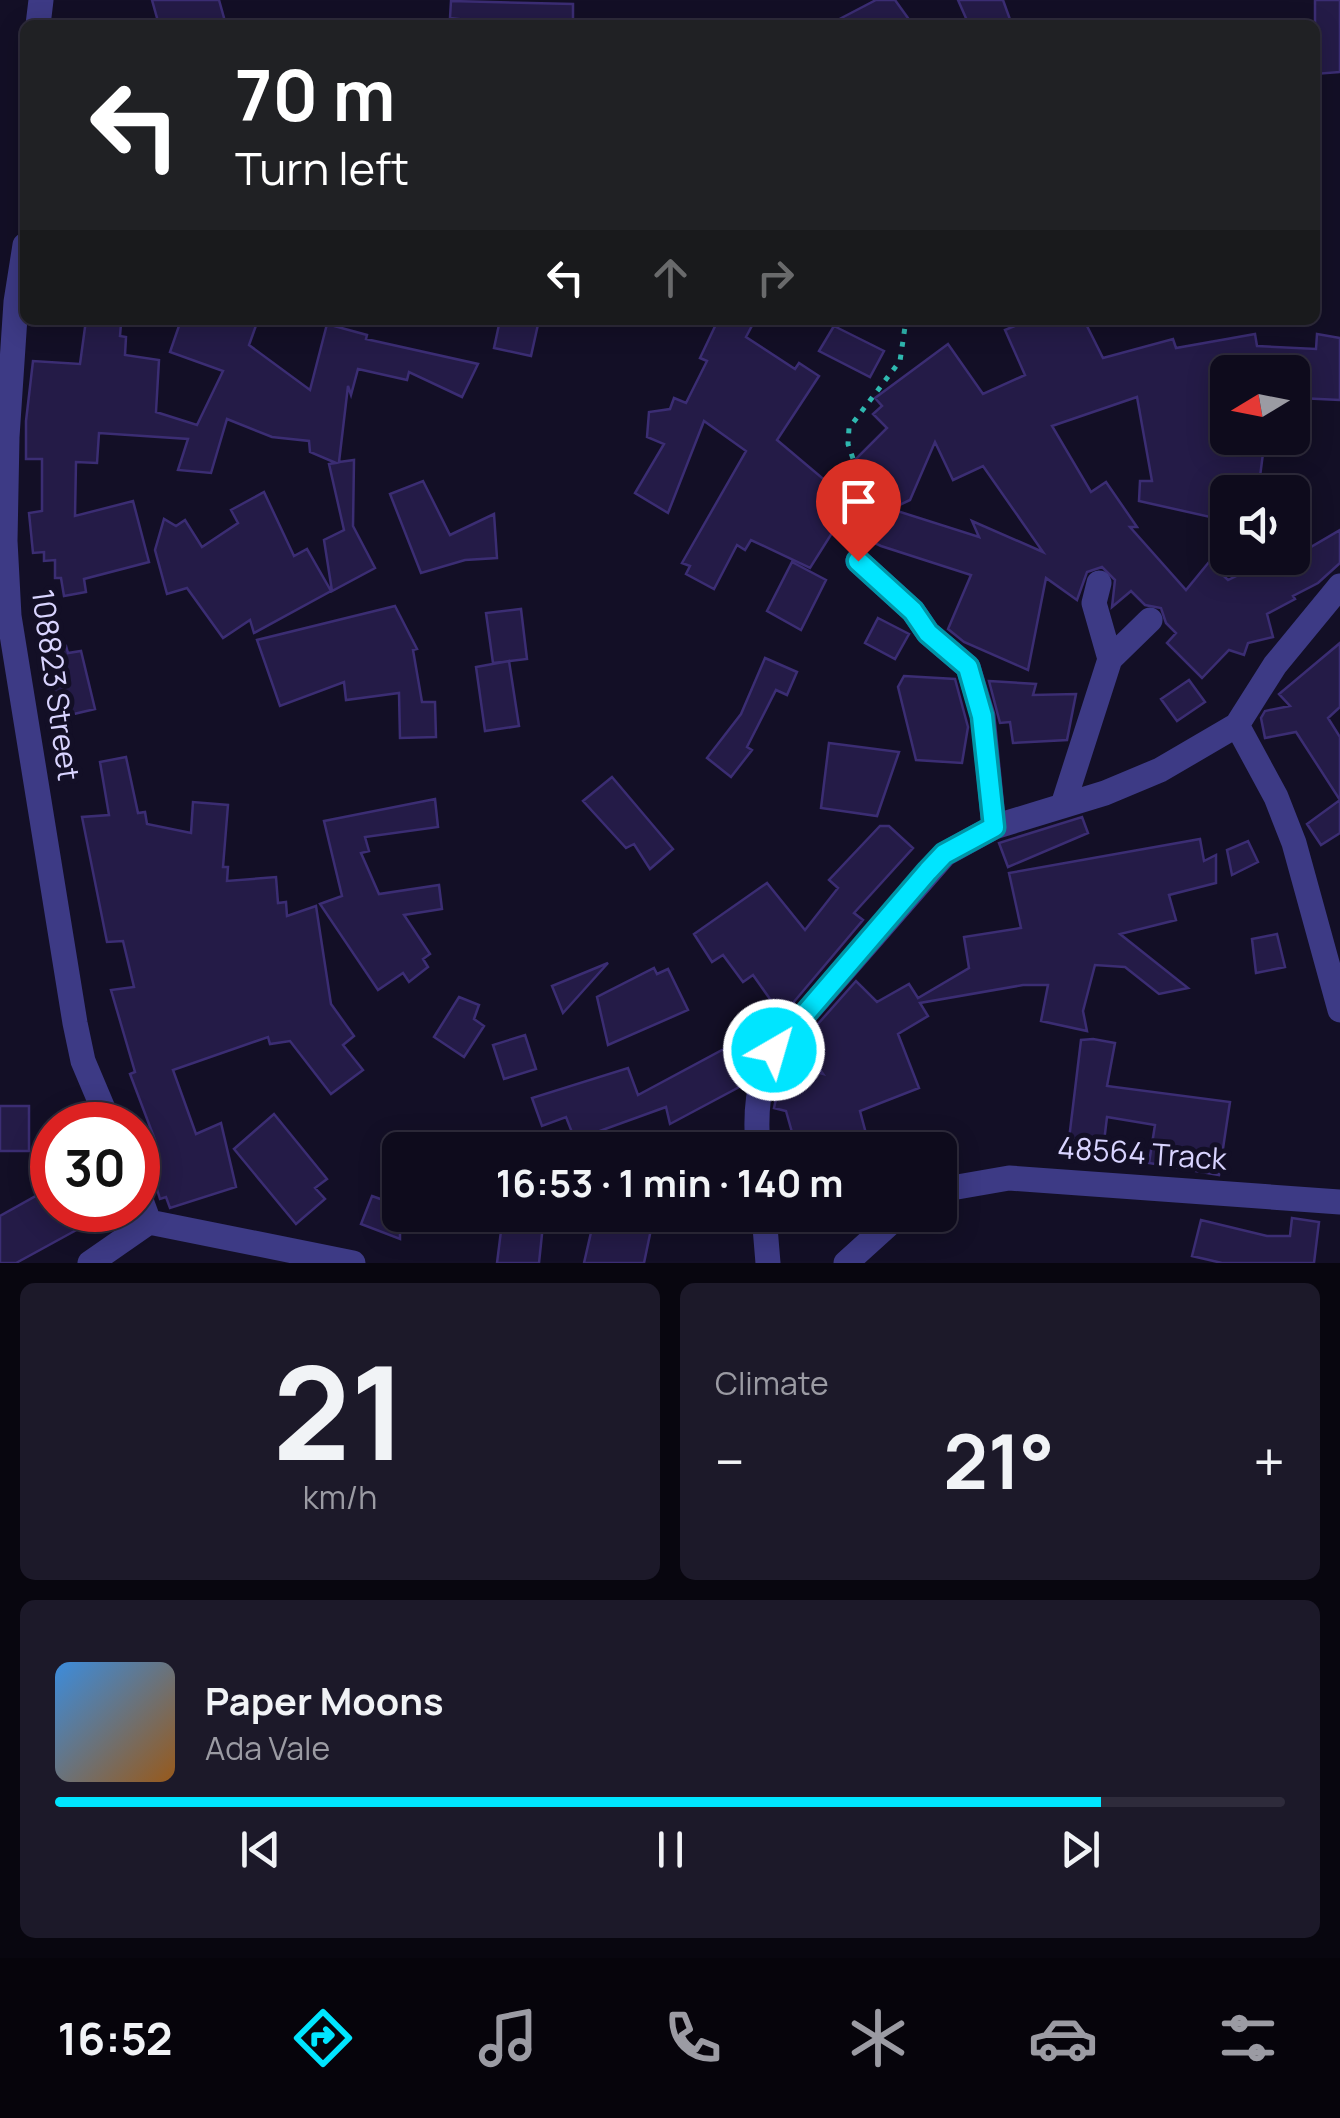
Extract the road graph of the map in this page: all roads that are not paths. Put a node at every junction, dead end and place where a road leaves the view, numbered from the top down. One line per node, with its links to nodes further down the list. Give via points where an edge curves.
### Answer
1 (20, 296): 11 (street, 108823 Street, via 8,418 9,616 75,1023)
2 (858, 561): 9 (street, via 968,667 982,716)
3 (1099, 582): 6 (street, via 1094,603)
4 (1340, 586): 7 (street, via 1275,664)
5 (1150, 620): 6 (street)
6 (1110, 659): 8 (street)
7 (1238, 726): 8 (street, via 1160,770); 10 (street, via 1294,844)
8 (1064, 806): 9 (street)
9 (994, 827): 12 (street, via 944,854 791,1026 762,1074)
10 (1340, 1010)
11 (101, 1102)
12 (758, 1132)
13 (957, 1187): 14 (street, 48564 Track, via 1008,1178)
14 (1340, 1202)
15 (160, 1224): 20 (street)
16 (135, 1232): 19 (street)
17 (765, 1232): 21 (street)
18 (881, 1232): 22 (street)
19 (90, 1263)
20 (353, 1263)
21 (768, 1263)
22 (846, 1263)

